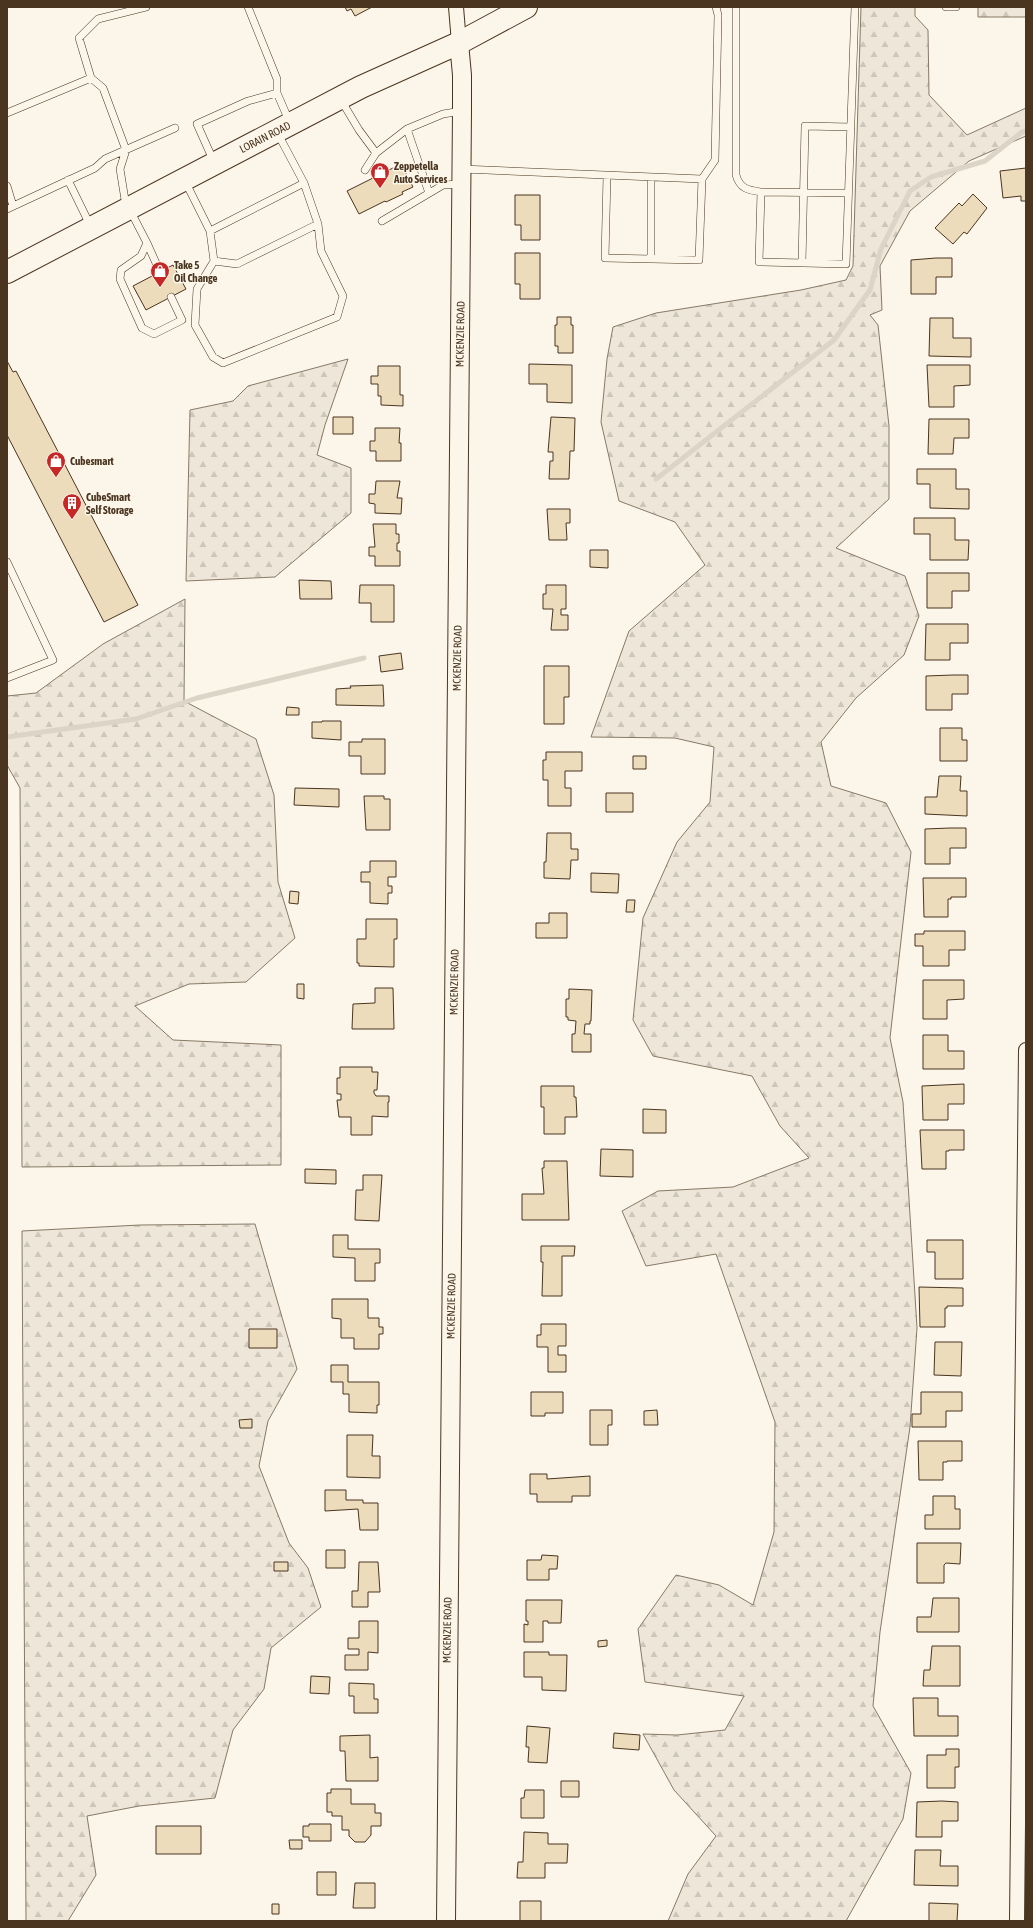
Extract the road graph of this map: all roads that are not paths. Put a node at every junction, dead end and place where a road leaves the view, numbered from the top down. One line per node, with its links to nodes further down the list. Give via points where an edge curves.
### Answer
1 (146, 7): 11 (lane, via 98,20 79,38)
2 (248, 7): 12 (lane, via 277,79)
3 (456, 7): 10 (street)
4 (526, 7): 10 (main road, LORAIN ROAD)
5 (716, 7): 28 (lane, via 718,15 715,160)
6 (736, 7): 32 (lane, via 736,175 738,183 745,189)
7 (855, 7): 16 (lane)
8 (946, 7): 9 (lane)
9 (956, 7)
10 (458, 43): 13 (main road, LORAIN ROAD); 14 (street, MCKENZIE ROAD, via 462,75)
11 (91, 78): 15 (lane); 20 (lane, via 103,88)
12 (277, 93): 18 (lane); 22 (lane, via 248,101 197,124)
13 (340, 98): 18 (main road, LORAIN ROAD); 21 (lane)
14 (462, 111): 19 (lane, via 444,114); 25 (street, MCKENZIE ROAD)
15 (7, 113)
16 (851, 127): 33 (lane, via 804,126); 35 (lane)
17 (175, 128): 20 (lane)
18 (283, 128): 22 (main road, LORAIN ROAD); 30 (lane)
19 (407, 129): 21 (lane); 34 (lane)
20 (126, 150): 29 (lane); 37 (lane, via 120,169)
21 (376, 153): 23 (lane)
22 (215, 163): 27 (main road, LORAIN ROAD)
23 (365, 170)
24 (607, 176): 25 (lane); 26 (lane); 43 (lane, via 604,258)
25 (462, 177): 34 (lane); 53 (street, MCKENZIE ROAD)
26 (651, 177): 28 (lane); 43 (lane)
27 (184, 179): 37 (main road, LORAIN ROAD); 41 (lane)
28 (702, 179): 43 (lane, via 699,260)
29 (68, 180): 36 (lane); 40 (lane)
30 (304, 183): 39 (lane); 41 (lane)
31 (7, 186): 36 (lane)
32 (761, 192): 33 (lane); 45 (lane, via 759,262)
33 (803, 192): 35 (lane); 45 (lane)
34 (429, 193): 38 (lane)
35 (848, 193): 45 (lane, via 846,264)
36 (10, 207)
37 (128, 209): 40 (main road, LORAIN ROAD); 42 (lane)
38 (382, 221)
39 (318, 224): 44 (lane, via 237,264); 44 (lane, via 321,251 343,296 337,316 223,363 213,357 195,325 197,289)
40 (92, 228): 46 (main road, LORAIN ROAD)
41 (210, 231): 44 (lane)
42 (147, 243): 47 (lane); 48 (lane, via 141,256 121,270 120,279 142,328 154,334 182,320)
43 (651, 259)
44 (214, 261)
45 (802, 263)
46 (7, 272)
47 (160, 272)
48 (171, 297)
49 (7, 562): 50 (lane, via 52,660)
50 (7, 678)
51 (1026, 1050): 52 (street)
52 (1025, 1199): 54 (street)
53 (446, 1921)
54 (1017, 1921)

